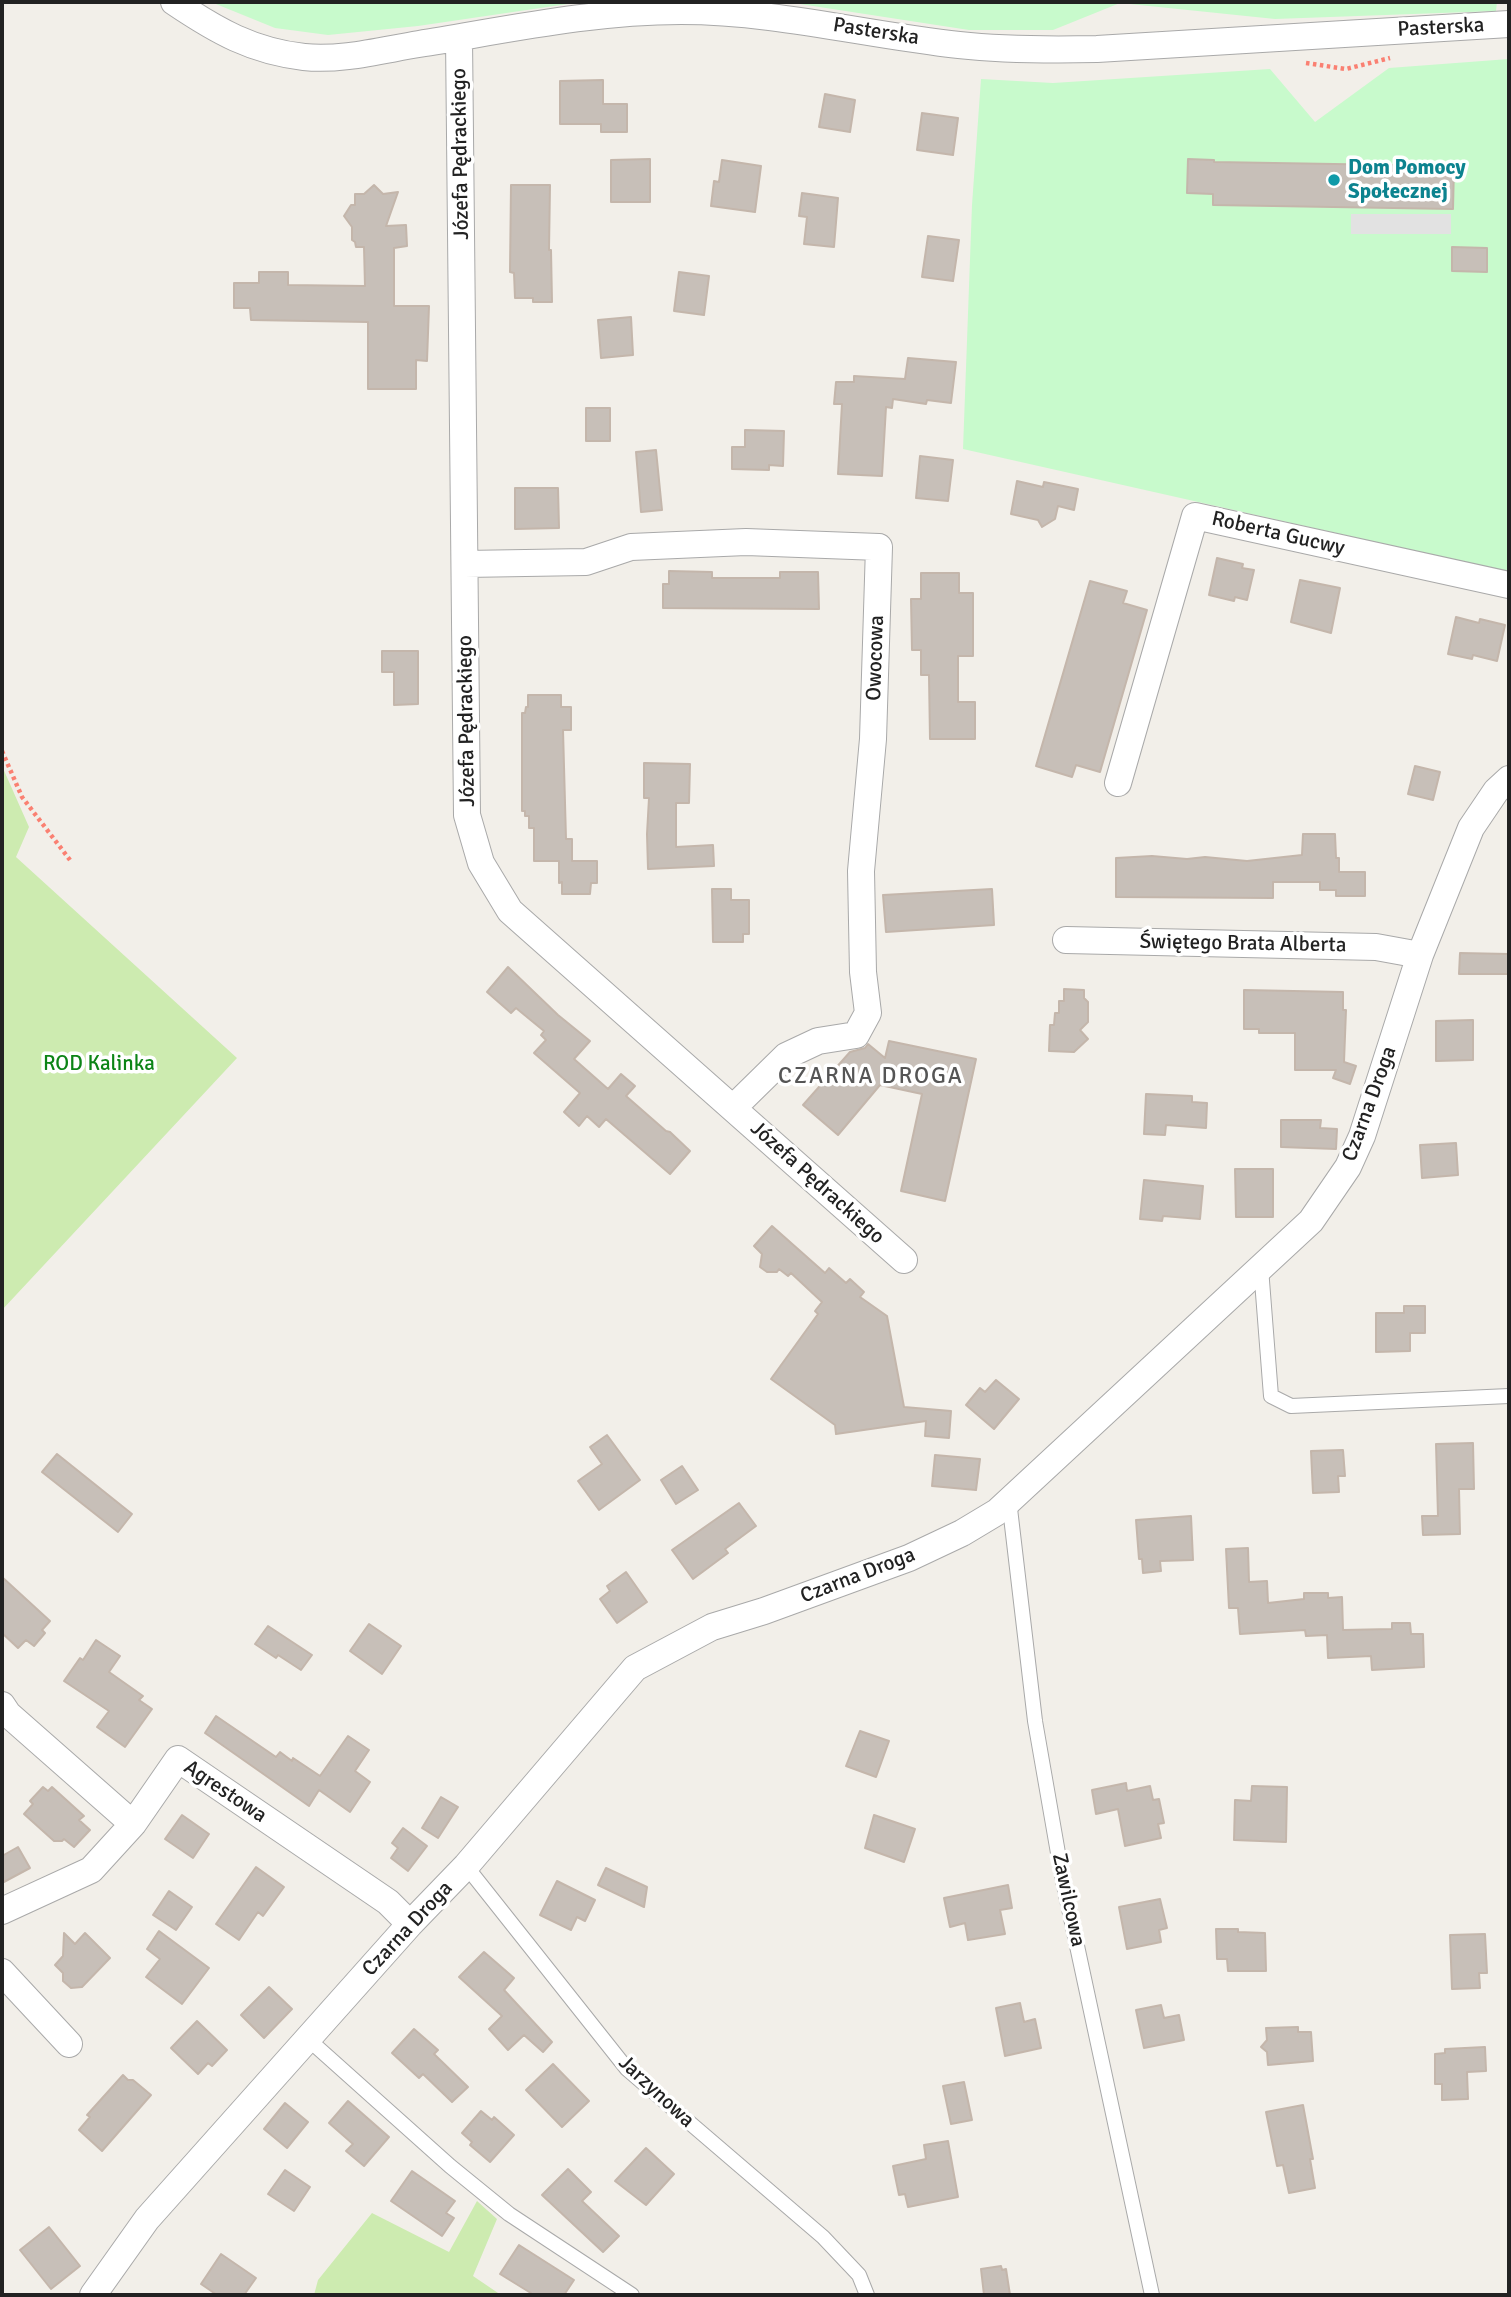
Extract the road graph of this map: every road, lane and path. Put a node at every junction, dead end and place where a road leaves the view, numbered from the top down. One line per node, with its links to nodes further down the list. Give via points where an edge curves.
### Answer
1 (174, 2): 3 (street, Pasterska, via 253,46 307,57)
2 (1509, 24): 3 (street, Pasterska, via 1031,50 958,45 755,14 681,10 583,18)
3 (459, 38): 6 (street, Józefa Pędrackiego)
4 (1394, 57): 5 (path, via 1346,69)
5 (1295, 62)
6 (465, 564): 14 (street, Józefa Pędrackiego, via 467,815 481,863 510,911); 14 (street, Owocowa, via 586,562 631,547 746,542 879,547 873,739 861,871 868,1013 856,1035 818,1041 786,1056)
7 (1509, 586): 10 (street, Roberta Gucwy, via 1195,516)
8 (2, 751): 11 (path, via 22,797)
9 (1509, 779): 13 (street, Czarna Droga, via 1471,828)
10 (1118, 783)
11 (70, 860)
12 (1066, 940): 13 (street, Świętego Brata Alberta, via 1377,947)
13 (1420, 955): 16 (street, Czarna Droga, via 1348,1167 1311,1221)
14 (733, 1108): 15 (street, Józefa Pędrackiego)
15 (904, 1260)
16 (1261, 1268): 17 (lane, via 1271,1396 1291,1406); 18 (street, Czarna Droga)
17 (1509, 1396)
18 (1009, 1500): 21 (street, Czarna Droga, via 962,1533 909,1558 712,1627 635,1668); 30 (lane, Zawilcowa, via 1035,1721 1060,1863)
19 (2, 1705): 20 (street)
20 (133, 1824): 22 (street, via 91,1870); 23 (street, Agrestowa, via 178,1759 388,1902)
21 (466, 1866): 23 (street, Czarna Droga); 29 (lane, Jarzynowa, via 627,2069 823,2237 859,2275)
22 (2, 1911)
23 (410, 1924): 25 (street, Czarna Droga)
24 (2, 1972): 26 (street)
25 (307, 2039): 27 (street, Czarna Droga, via 147,2219); 28 (lane, via 509,2214)
26 (69, 2044)
27 (93, 2295)
28 (632, 2295)
29 (867, 2295)
30 (1152, 2295)

